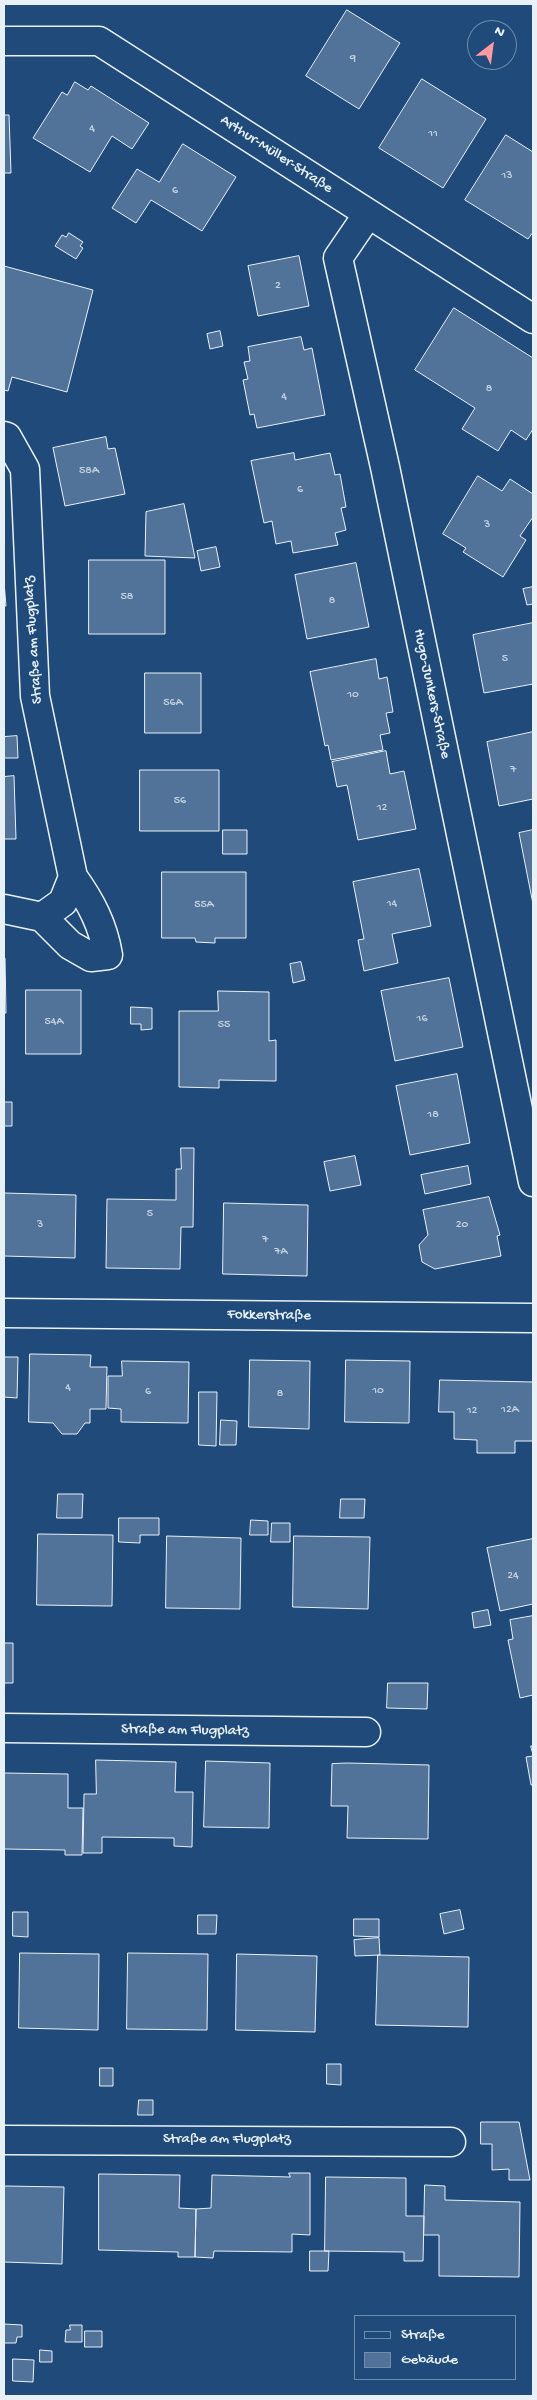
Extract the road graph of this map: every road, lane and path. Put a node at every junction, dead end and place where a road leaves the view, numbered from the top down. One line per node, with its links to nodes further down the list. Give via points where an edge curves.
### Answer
1 (4, 40): 2 (street, Arthur-Müller-Straße, via 99,41)
2 (368, 214): 3 (street, Arthur-Müller-Straße); 8 (street, Hugo-Junkers-Straße, via 338,258 385,467)
3 (533, 319)
4 (4, 436): 5 (street, Straße am Flugplatz, via 24,469 35,696)
5 (73, 877): 7 (street, via 63,902); 7 (street, Straße am Flugplatz, via 88,897 104,932 108,955 91,957 70,945)
6 (4, 909): 7 (street)
7 (42, 917)
8 (533, 1182)
9 (4, 1313): 10 (street, Fokkerstraße)
10 (533, 1318)
11 (4, 1728): 12 (street, Straße am Flugplatz)
12 (366, 1732)
13 (4, 2140): 14 (street, Straße am Flugplatz)
14 (450, 2142)

